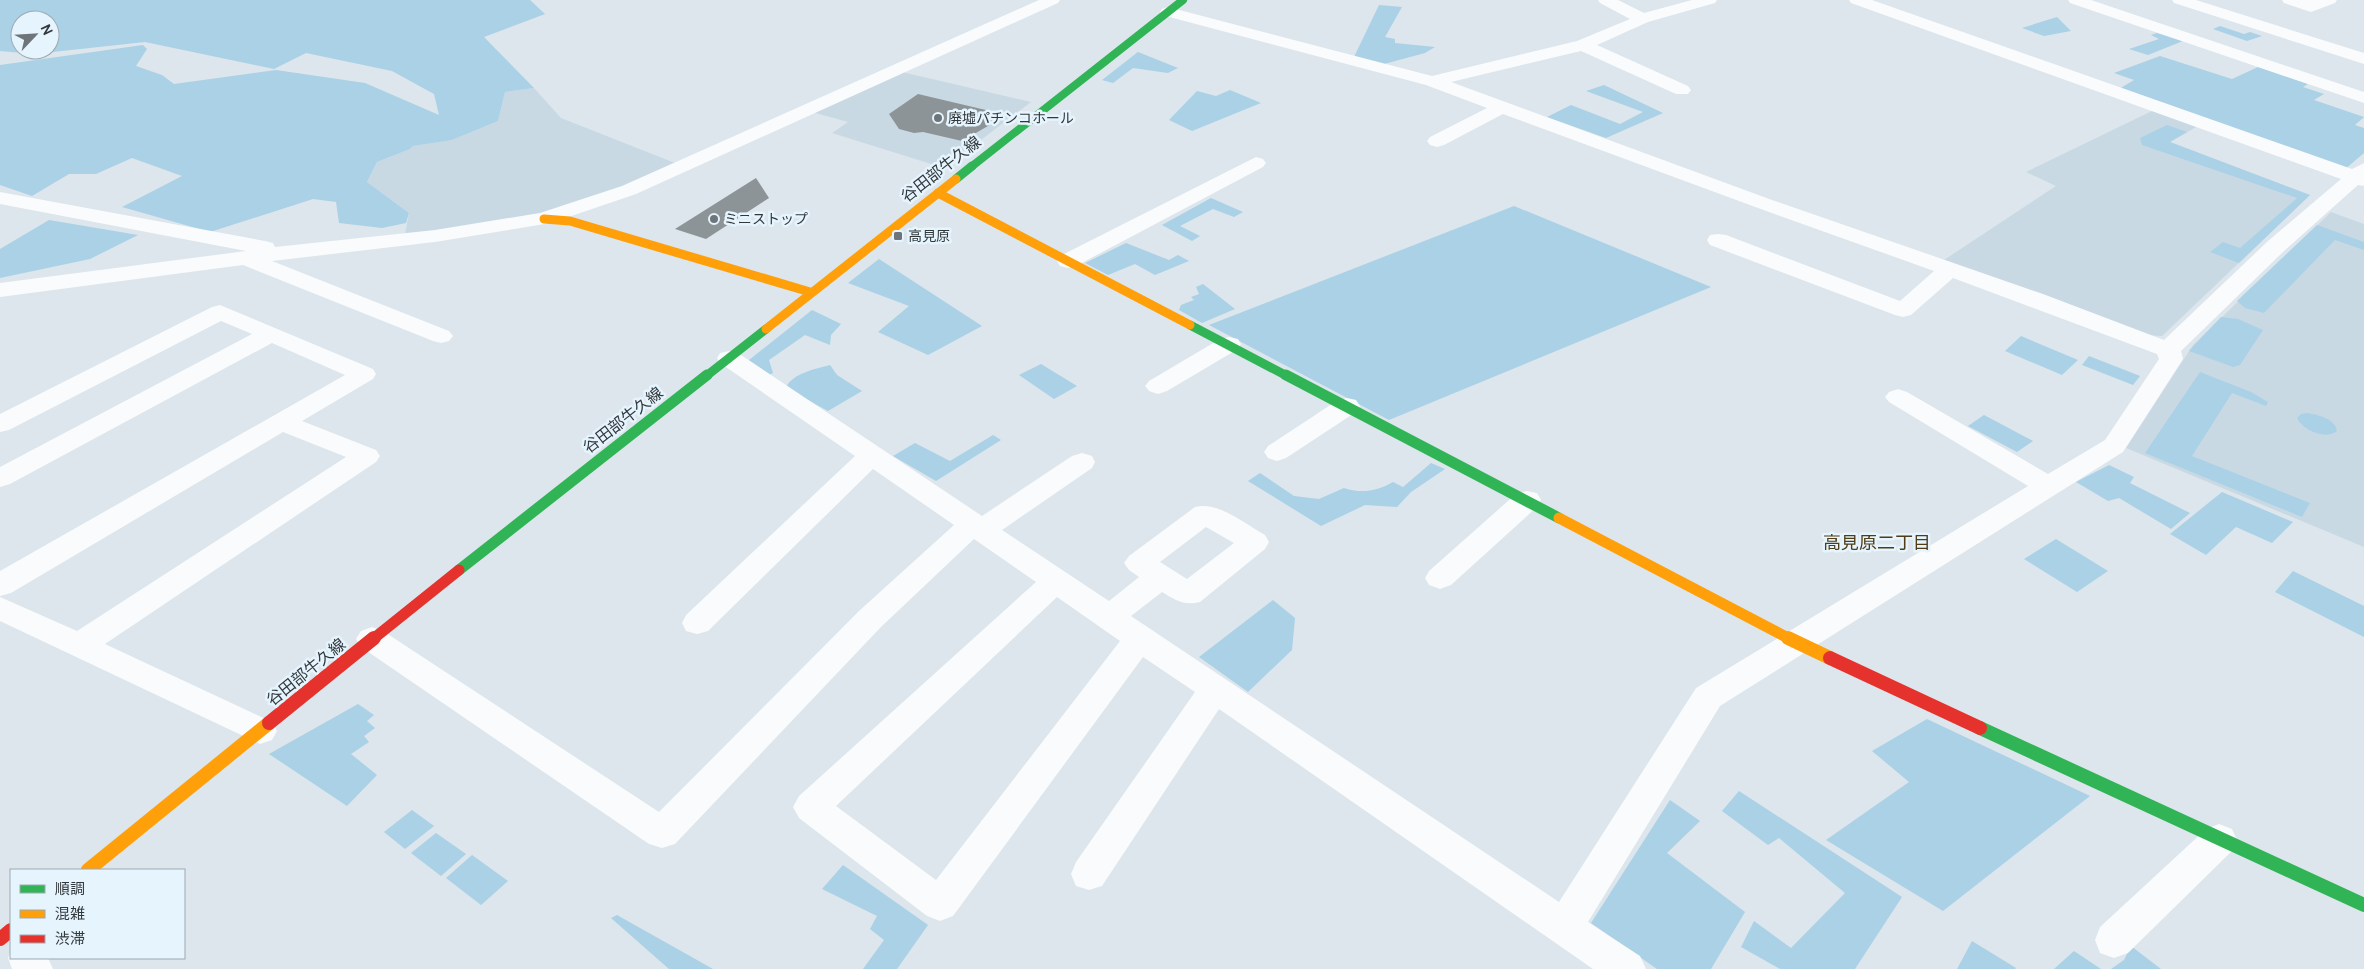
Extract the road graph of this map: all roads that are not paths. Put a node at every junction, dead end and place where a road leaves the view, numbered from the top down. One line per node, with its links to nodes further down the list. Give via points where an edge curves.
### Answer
1 (1052, 0): 24 (street, via 629,190)
2 (1606, 0): 12 (street)
3 (1709, 0): 12 (street)
4 (1857, 0): 21 (street)
5 (2076, 0): 11 (street)
6 (2131, 0): 11 (street)
7 (2180, 0): 14 (street)
8 (2290, 0): 9 (street, via 2311,6)
9 (2329, 0)
10 (1175, 6): 15 (street); 22 (street, 谷田部牛久線)
11 (2102, 9): 17 (street)
12 (1642, 19): 13 (street)
13 (1583, 45): 15 (street); 16 (street)
14 (2364, 59)
15 (1432, 81): 18 (street)
16 (1682, 90)
17 (2364, 98)
18 (1502, 107): 19 (street); 29 (street)
19 (1437, 141)
20 (1256, 163): 28 (street)
21 (2361, 175): 35 (street, via 2276,246)
22 (938, 193): 28 (street); 31 (street, 谷田部牛久線)
23 (0, 198): 26 (street)
24 (544, 218): 26 (street, via 435,236); 31 (street, via 570,221)
25 (1718, 240): 29 (street, via 1902,310)
26 (289, 252): 27 (street)
27 (245, 258): 30 (street); 33 (street)
28 (1068, 261): 34 (street)
29 (1950, 269): 35 (street)
30 (0, 290)
31 (810, 292): 36 (street, 谷田部牛久線)
32 (271, 334): 40 (street, via 364,374); 41 (street, via 220,312); 45 (street)
33 (441, 336)
34 (1229, 344): 37 (street); 39 (street)
35 (2168, 350): 46 (street, via 2171,359 2114,446)
36 (729, 358): 43 (street); 57 (street, 谷田部牛久線)
37 (1158, 386)
38 (1898, 397): 46 (street)
39 (1347, 406): 42 (street); 47 (street)
40 (280, 422): 52 (street); 59 (street, via 367,456)
41 (0, 424)
42 (1277, 452)
43 (872, 455): 48 (street); 55 (street)
44 (1082, 462): 48 (street)
45 (0, 478)
46 (2048, 486): 58 (street)
47 (1526, 500): 50 (street); 58 (street)
48 (977, 527): 51 (street); 57 (street, via 870,619 662,833)
49 (1160, 578): 54 (street)
50 (1440, 578)
51 (1056, 581): 54 (street); 56 (street, via 811,807 940,904)
52 (0, 585)
53 (0, 608): 59 (street)
54 (1109, 617): 56 (street)
55 (696, 624)
56 (1140, 638): 60 (street)
57 (372, 639): 61 (street, 谷田部牛久線)
58 (1795, 642): 62 (street); 66 (street, via 1708,696)
59 (80, 645): 61 (street)
60 (1215, 689): 64 (street); 66 (street)
61 (260, 731): 63 (street, 谷田部牛久線)
62 (2220, 840): 65 (street); 67 (street)
63 (89, 869)
64 (1089, 874)
65 (2364, 905)
66 (1564, 927): 68 (street)
67 (2114, 940)
68 (1626, 969)

